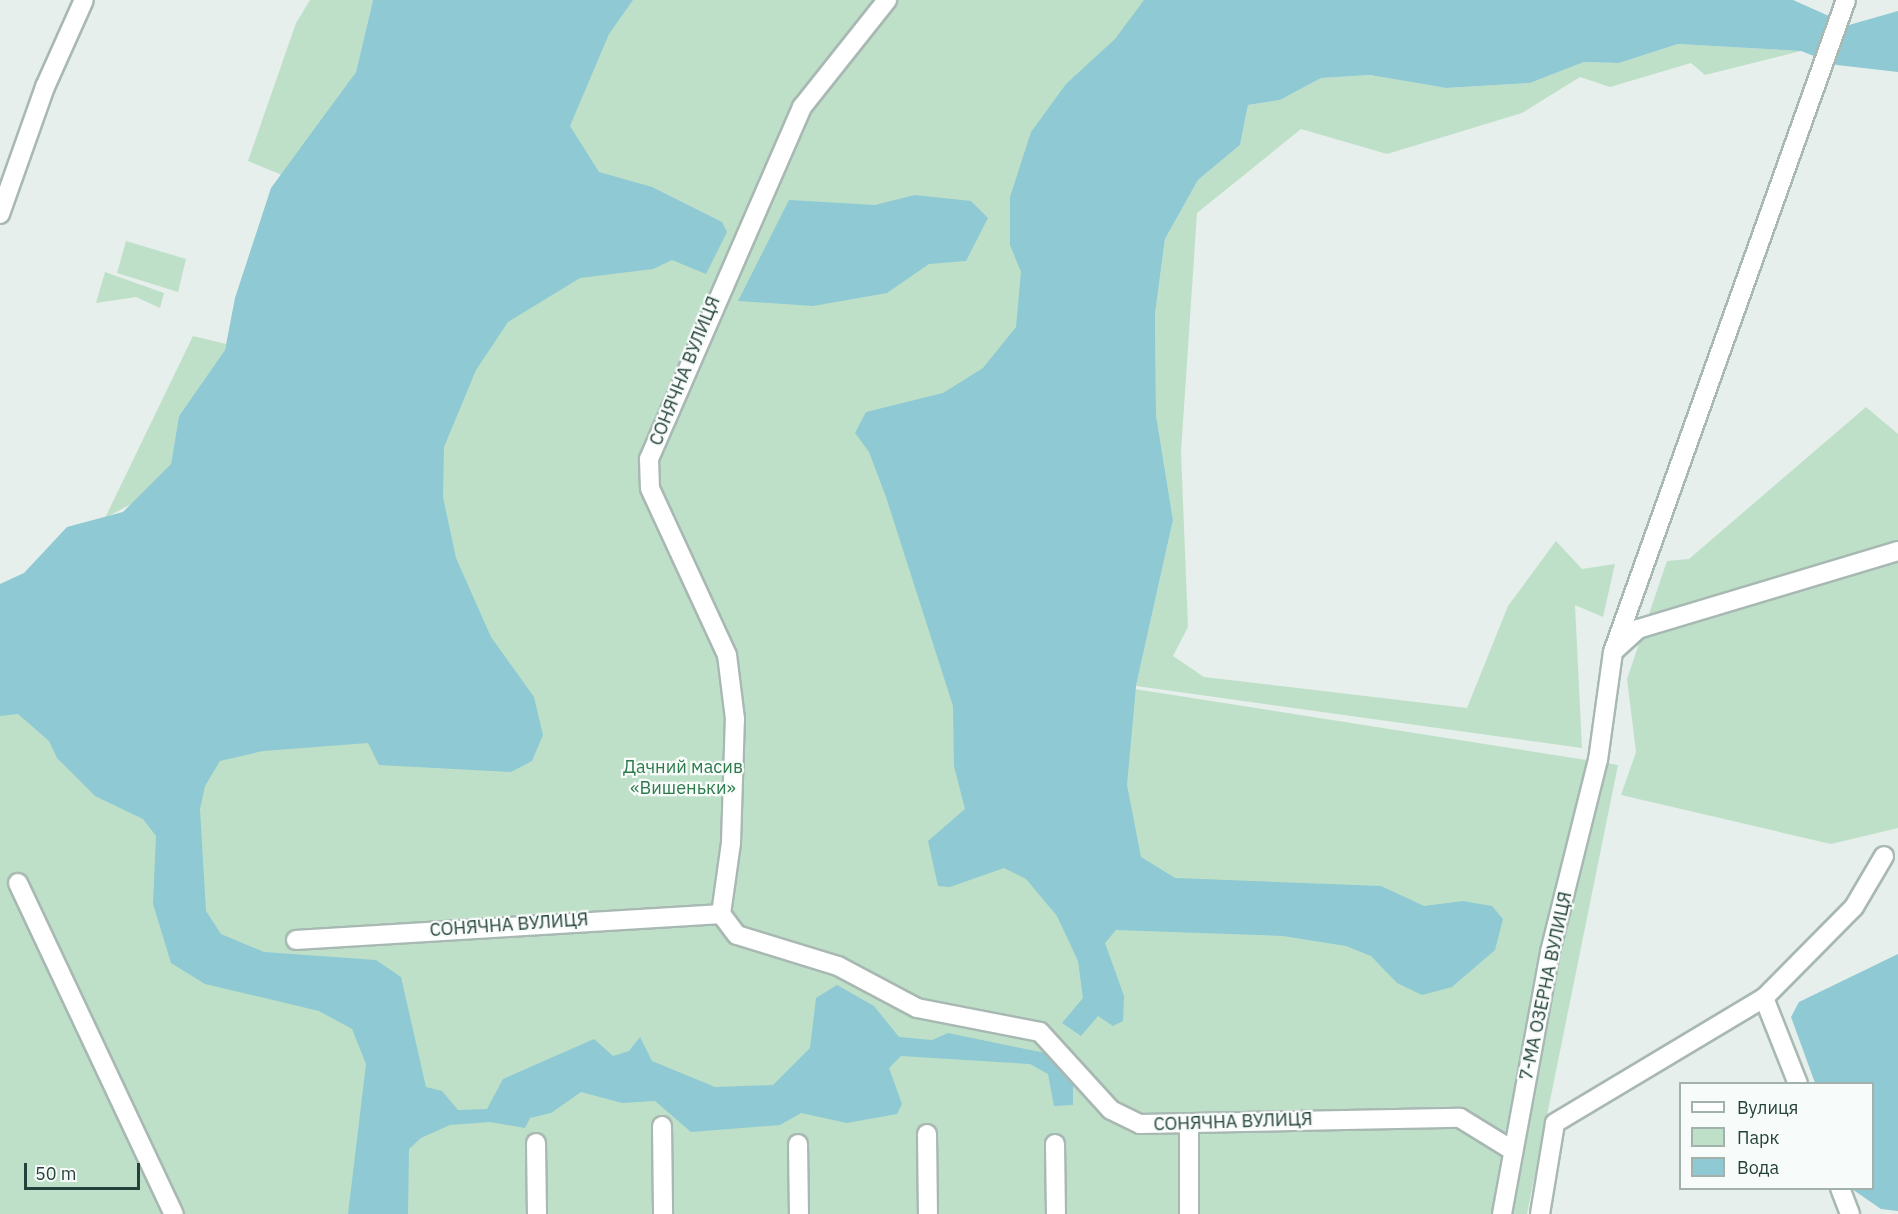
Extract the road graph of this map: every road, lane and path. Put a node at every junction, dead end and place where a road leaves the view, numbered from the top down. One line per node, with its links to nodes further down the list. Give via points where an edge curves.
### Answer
1 (84, 0): 4 (street, via 45,87)
2 (887, 0): 9 (street, СОНЯЧНА ВУЛИЦЯ, via 802,107 649,459 650,488 727,655 735,718 731,843)
3 (1845, 3): 6 (street, 7-МА ОЗЕРНА ВУЛИЦЯ, via 1821,80)
4 (0, 214)
5 (1898, 551): 6 (street, via 1638,629)
6 (1613, 652): 19 (street, 7-МА ОЗЕРНА ВУЛИЦЯ, via 1599,760 1550,952)
7 (1884, 856): 11 (street, via 1854,907)
8 (18, 883): 21 (street)
9 (721, 915): 10 (street, СОНЯЧНА ВУЛИЦЯ); 13 (street, СОНЯЧНА ВУЛИЦЯ, via 737,935 838,966 916,1008 1040,1032 1111,1110 1140,1124)
10 (296, 940)
11 (1764, 998): 12 (street); 29 (street, via 1555,1123)
12 (1798, 1082)
13 (1189, 1125): 19 (street, СОНЯЧНА ВУЛИЦЯ, via 1460,1118); 27 (street)
14 (662, 1126): 23 (street)
15 (927, 1134): 25 (street)
16 (536, 1143): 22 (street)
17 (798, 1144): 24 (street)
18 (1055, 1144): 26 (street)
19 (1512, 1150): 28 (street, 7-МА ОЗЕРНА ВУЛИЦЯ)
20 (1840, 1190): 30 (street)
21 (174, 1214)
22 (537, 1214)
23 (663, 1214)
24 (799, 1214)
25 (928, 1214)
26 (1056, 1214)
27 (1189, 1214)
28 (1502, 1214)
29 (1540, 1214)
30 (1850, 1214)

